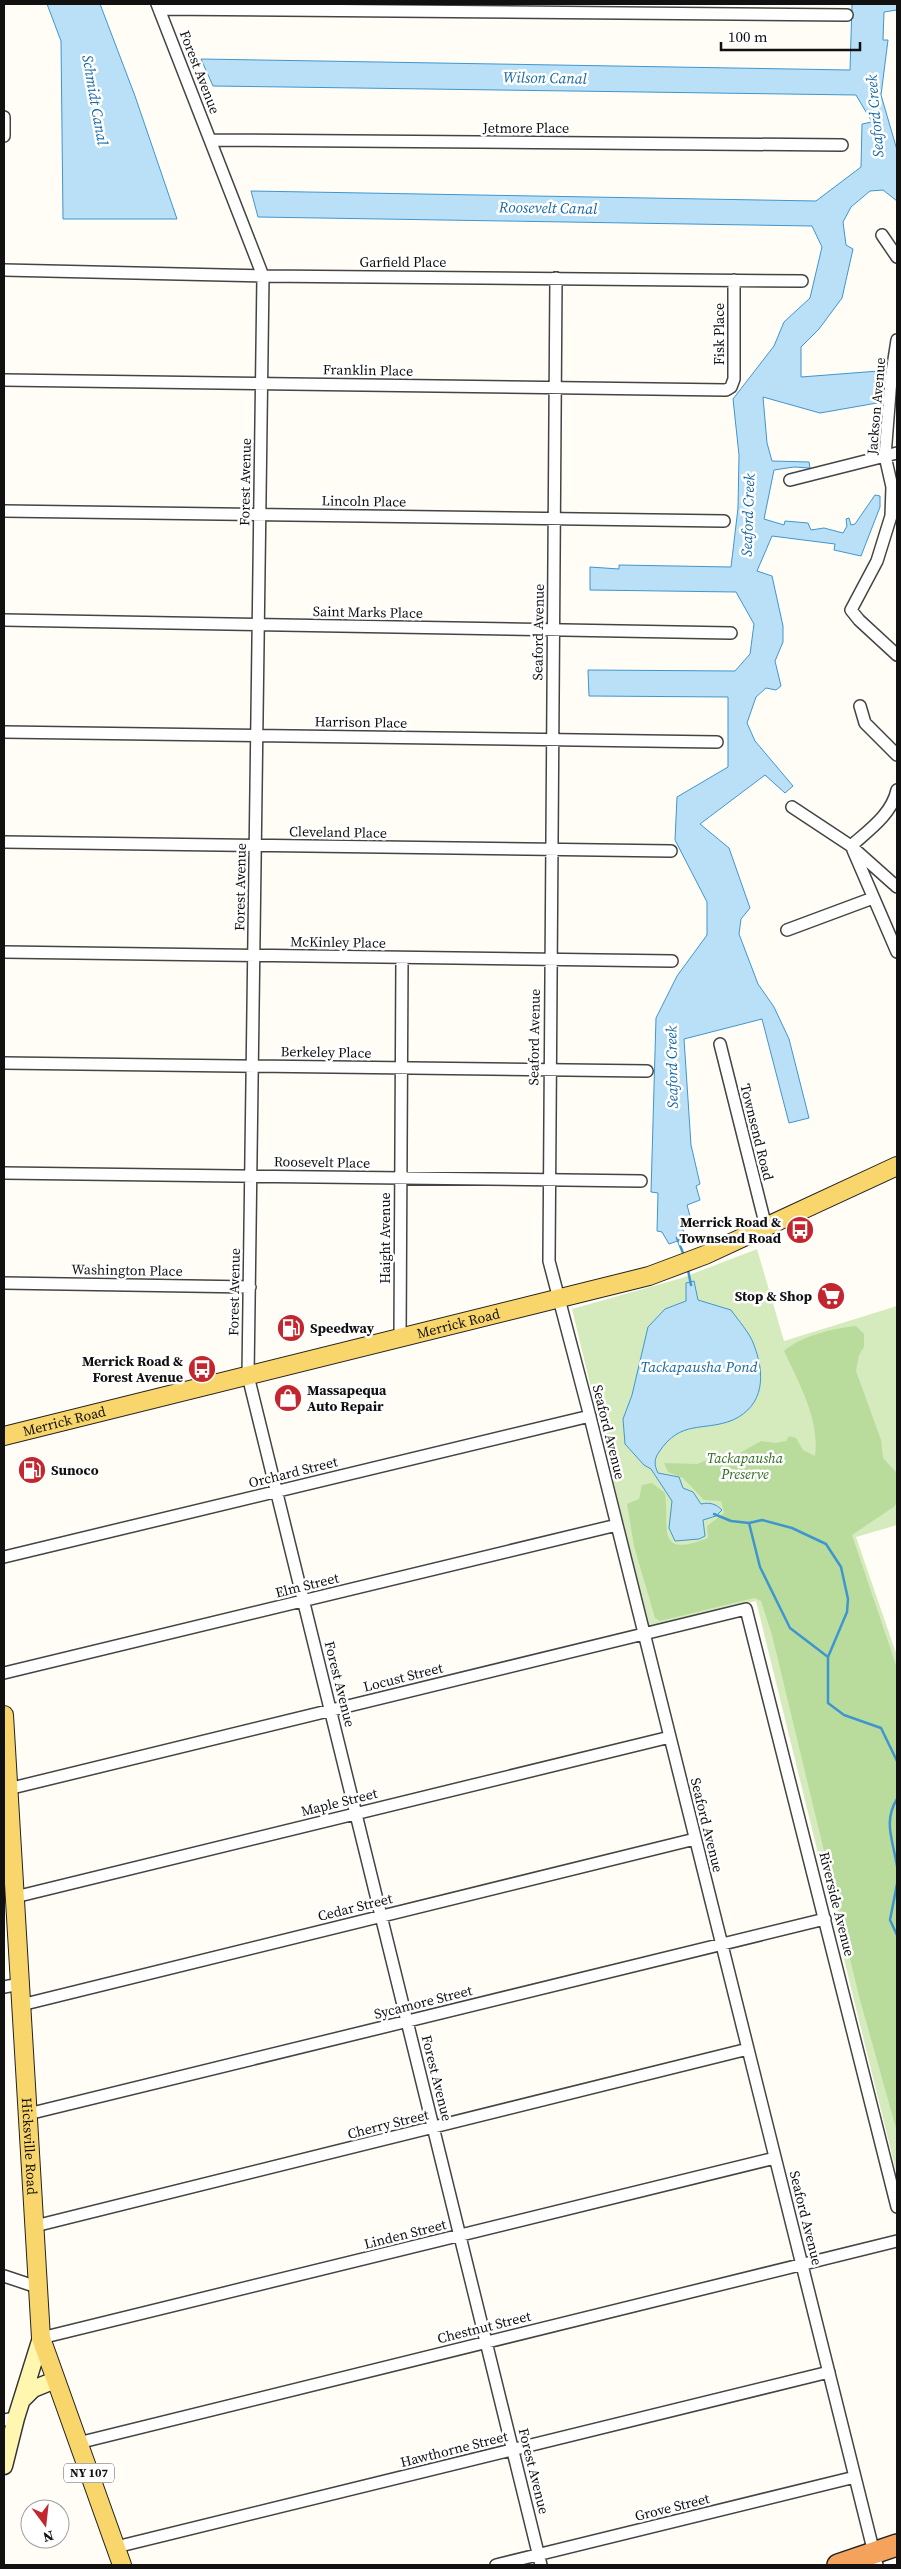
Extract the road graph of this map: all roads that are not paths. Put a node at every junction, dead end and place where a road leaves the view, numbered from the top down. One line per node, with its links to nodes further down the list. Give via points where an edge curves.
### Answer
1 (158, 6): 2 (street); 5 (street, Forest Avenue)
2 (847, 15)
3 (4, 118): 4 (street)
4 (4, 136)
5 (210, 140): 6 (street, Jetmore Place); 10 (street, Forest Avenue)
6 (842, 145)
7 (882, 235): 8 (street)
8 (897, 257)
9 (4, 270): 10 (street, Garfield Place)
10 (263, 276): 11 (street, Garfield Place); 16 (street, Forest Avenue)
11 (556, 278): 12 (street, Garfield Place); 18 (street, Seaford Avenue)
12 (734, 280): 13 (street, Garfield Place); 17 (street, Fisk Place, via 734,379)
13 (802, 281)
14 (897, 340): 20 (street, Jackson Avenue, via 890,379)
15 (4, 380): 16 (street, Franklin Place)
16 (262, 384): 18 (street, Franklin Place); 23 (street, Forest Avenue)
17 (730, 387): 18 (street, Franklin Place, via 721,390)
18 (555, 388): 24 (street, Seaford Avenue)
19 (897, 453): 20 (street)
20 (885, 456): 21 (street); 30 (street, Jackson Avenue, via 892,488 891,516 878,560 852,610)
21 (790, 480)
22 (4, 511): 23 (street, Lincoln Place)
23 (260, 514): 24 (street, Lincoln Place); 27 (street, Forest Avenue)
24 (554, 519): 25 (street, Lincoln Place); 28 (street, Seaford Avenue)
25 (724, 521)
26 (4, 620): 27 (street, Saint Marks Place)
27 (258, 625): 28 (street, Saint Marks Place); 33 (street, Forest Avenue)
28 (553, 630): 29 (street, Saint Marks Place); 34 (street, Seaford Avenue)
29 (731, 633)
30 (897, 655)
31 (860, 706): 36 (street, via 865,723)
32 (4, 732): 33 (street, Harrison Place)
33 (257, 735): 34 (street, Harrison Place); 40 (street, Forest Avenue)
34 (552, 740): 35 (street, Harrison Place); 42 (street, Seaford Avenue)
35 (717, 742)
36 (897, 755)
37 (897, 790): 41 (street, via 878,822)
38 (792, 807): 41 (street)
39 (4, 842): 40 (street, Cleveland Place)
40 (256, 846): 42 (street, Cleveland Place); 49 (street, Forest Avenue)
41 (851, 846): 44 (street); 45 (street)
42 (551, 850): 43 (street, Cleveland Place); 51 (street, Seaford Avenue)
43 (671, 851)
44 (897, 887)
45 (873, 898): 46 (street); 48 (street)
46 (787, 930)
47 (4, 952): 49 (street, McKinley Place)
48 (897, 952)
49 (254, 955): 50 (street, McKinley Place); 55 (street, Forest Avenue)
50 (402, 958): 51 (street, McKinley Place); 56 (street, Haight Avenue)
51 (550, 959): 52 (street, McKinley Place); 57 (street, Seaford Avenue)
52 (672, 961)
53 (720, 1044): 65 (street, Townsend Road)
54 (4, 1063): 55 (street, Berkeley Place)
55 (252, 1066): 56 (street, Berkeley Place); 61 (street, Forest Avenue)
56 (401, 1069): 57 (street, Berkeley Place); 62 (street, Haight Avenue)
57 (549, 1070): 58 (street, Berkeley Place); 63 (street, Seaford Avenue)
58 (647, 1071)
59 (897, 1166): 65 (main road, Merrick Road)
60 (4, 1173): 61 (street, Roosevelt Place)
61 (251, 1176): 62 (street, Roosevelt Place); 67 (street, Forest Avenue)
62 (400, 1178): 63 (street, Roosevelt Place); 69 (street, Haight Avenue)
63 (548, 1180): 64 (street, Roosevelt Place); 68 (street, Seaford Avenue, via 548,1255)
64 (641, 1181)
65 (766, 1227): 68 (main road, Merrick Road, via 649,1276)
66 (4, 1283): 67 (street, Washington Place)
67 (250, 1287): 70 (street, Forest Avenue)
68 (560, 1299): 69 (main road, Merrick Road); 71 (street, Seaford Avenue)
69 (400, 1338): 70 (main road, Merrick Road)
70 (248, 1376): 72 (main road, Merrick Road); 73 (street, Forest Avenue)
71 (590, 1416): 73 (street, Orchard Street); 74 (street, Seaford Avenue)
72 (4, 1436)
73 (277, 1492): 75 (street, Orchard Street); 76 (street, Forest Avenue)
74 (617, 1525): 76 (street, Elm Street); 78 (street, Seaford Avenue)
75 (4, 1557)
76 (304, 1601): 79 (street, Elm Street); 80 (street, Forest Avenue)
77 (746, 1609): 78 (street, Locust Street); 89 (street, Riverside Avenue)
78 (644, 1633): 80 (street, Locust Street); 83 (street, Seaford Avenue)
79 (4, 1673)
80 (331, 1710): 84 (street, Locust Street); 85 (street, Forest Avenue)
81 (4, 1715): 82 (main road, Hicksville Road / NY 107)
82 (4, 1737): 84 (main road, Hicksville Road / NY 107)
83 (670, 1737): 85 (street, Maple Street); 86 (street, Seaford Avenue)
84 (8, 1789): 87 (main road, Hicksville Road / NY 107)
85 (356, 1813): 87 (street, Maple Street); 88 (street, Forest Avenue)
86 (695, 1838): 88 (street, Cedar Street); 90 (street, Seaford Avenue)
87 (15, 1897): 91 (main road, Hicksville Road / NY 107)
88 (382, 1916): 92 (street, Cedar Street); 93 (street, Forest Avenue)
89 (825, 1919): 90 (street, Sycamore Street); 98 (street, Riverside Avenue)
90 (722, 1944): 93 (street, Sycamore Street); 94 (street, Seaford Avenue)
91 (12, 1985): 92 (main road, Hicksville Road / NY 107)
92 (21, 2005): 95 (main road, Hicksville Road / NY 107)
93 (407, 2021): 95 (street, Sycamore Street); 96 (street, Forest Avenue)
94 (748, 2049): 96 (street, Cherry Street); 97 (street, Seaford Avenue)
95 (28, 2114): 99 (main road, Hicksville Road / NY 107)
96 (434, 2128): 99 (street, Cherry Street); 100 (street, Forest Avenue)
97 (775, 2158): 100 (street, Linden Street); 102 (street, Seaford Avenue)
98 (897, 2207)
99 (35, 2226): 104 (main road, Hicksville Road / NY 107)
100 (460, 2236): 105 (street, Linden Street); 106 (street, Forest Avenue)
101 (897, 2241): 102 (street, Chestnut Street)
102 (802, 2264): 106 (street, Chestnut Street); 107 (street, Seaford Avenue)
103 (4, 2276): 104 (street)
104 (37, 2287): 105 (main road, Hicksville Road / NY 107)
105 (41, 2338): 108 (main road, Hicksville Road / NY 107); 109 (main road)
106 (486, 2342): 111 (street, Chestnut Street); 112 (street, Forest Avenue)
107 (829, 2372): 112 (street, Hawthorne Street); 114 (street, Seaford Avenue)
108 (55, 2380): 109 (main road, via 32,2389); 111 (main road, Hicksville Road / NY 107)
109 (22, 2400): 110 (main road)
110 (10, 2419): 113 (main road)
111 (78, 2443): 116 (main road, Hicksville Road / NY 107)
112 (513, 2450): 116 (street, Hawthorne Street); 118 (street, Forest Avenue)
113 (4, 2466)
114 (855, 2477): 117 (street, Seaford Avenue); 118 (street, Grove Street)
115 (897, 2545): 117 (highway)
116 (116, 2547): 119 (main road, Hicksville Road / NY 107)
117 (875, 2559): 121 (highway)
118 (540, 2560): 120 (street, Grove Street)
119 (122, 2565)
120 (496, 2565)
121 (838, 2565)

